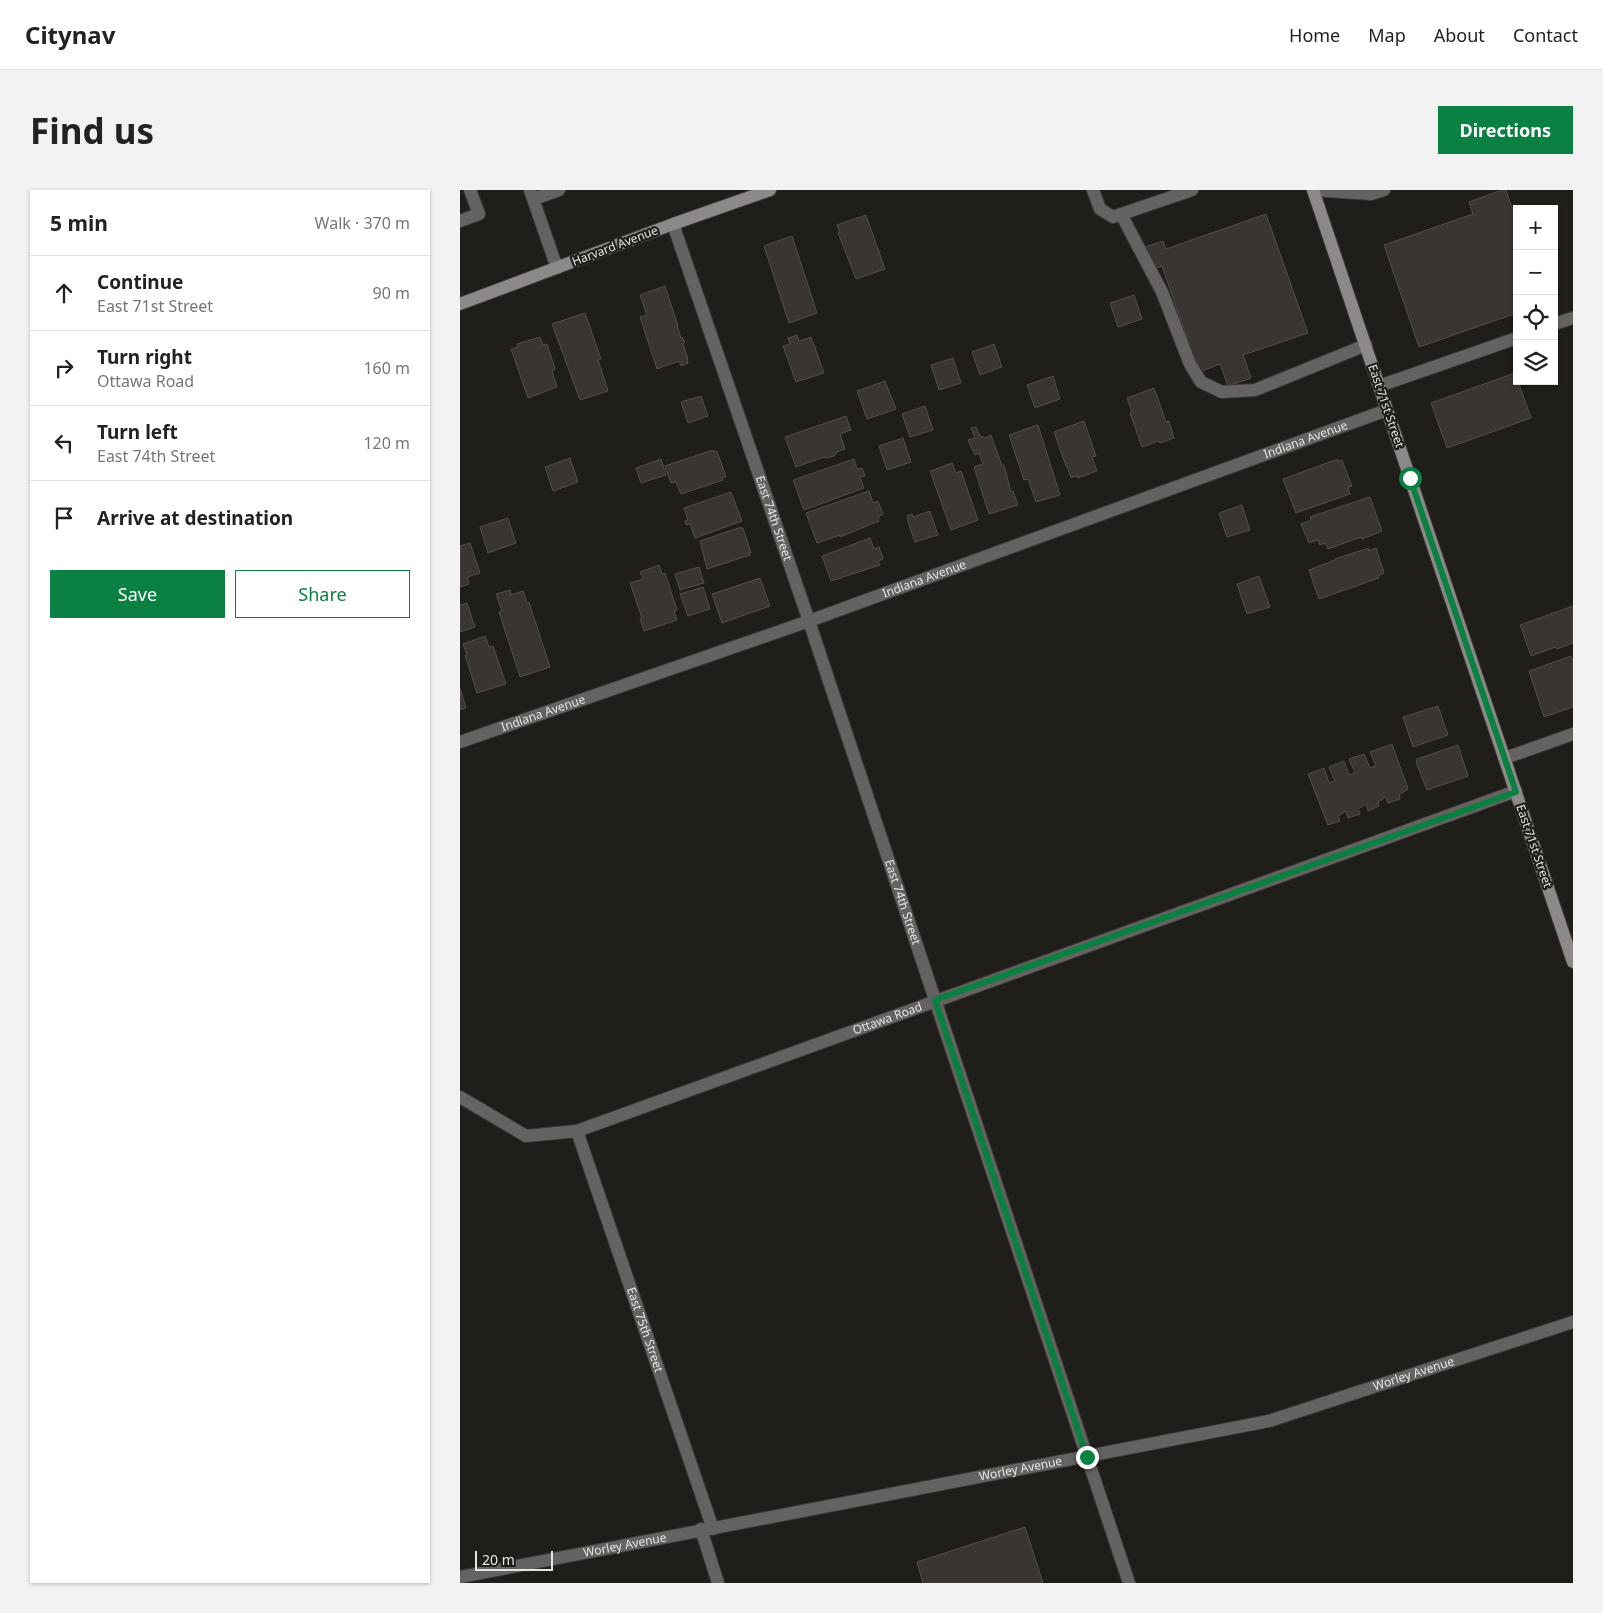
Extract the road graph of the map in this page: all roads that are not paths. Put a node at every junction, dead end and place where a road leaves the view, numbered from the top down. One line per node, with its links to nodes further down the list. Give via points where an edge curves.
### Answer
1 (470, 190): 10 (street, via 479,214)
2 (559, 190): 8 (street)
3 (770, 190): 11 (main road, Harvard Avenue)
4 (1093, 190): 9 (street, via 1100,209 1113,217)
5 (1192, 190): 9 (street)
6 (1313, 190): 7 (street, via 1371,194); 17 (main road, East 71st Street)
7 (1384, 190)
8 (532, 195): 12 (street)
9 (1121, 214): 17 (street, via 1162,292 1190,364 1201,382 1222,392 1255,390)
10 (460, 221)
11 (673, 224): 12 (main road, Harvard Avenue); 20 (street, East 74th Street)
12 (557, 268): 13 (main road, Harvard Avenue)
13 (460, 304)
14 (1573, 318): 15 (street)
15 (1558, 323)
16 (1513, 339): 18 (street)
17 (1366, 346): 18 (main road, East 71st Street)
18 (1379, 386): 19 (main road, East 71st Street)
19 (1387, 410): 20 (street, Indiana Avenue); 23 (main road, East 71st Street)
20 (809, 621): 22 (street, Indiana Avenue); 26 (street, East 74th Street)
21 (1573, 734): 23 (street)
22 (460, 742)
23 (1505, 758): 24 (main road, East 71st Street)
24 (1516, 792): 25 (main road, East 71st Street); 26 (street, Ottawa Road)
25 (1573, 962)
26 (935, 1000): 28 (street, Ottawa Road); 30 (street, East 74th Street)
27 (460, 1097): 28 (street, Ottawa Road, via 526,1136)
28 (576, 1130): 31 (street, East 75th Street)
29 (1573, 1322): 30 (street, Worley Avenue, via 1269,1420)
30 (1087, 1457): 31 (street, Worley Avenue); 34 (street, East 74th Street)
31 (707, 1529): 32 (street, Worley Avenue); 33 (street, East 75th Street)
32 (460, 1577)
33 (718, 1583)
34 (1129, 1583)

